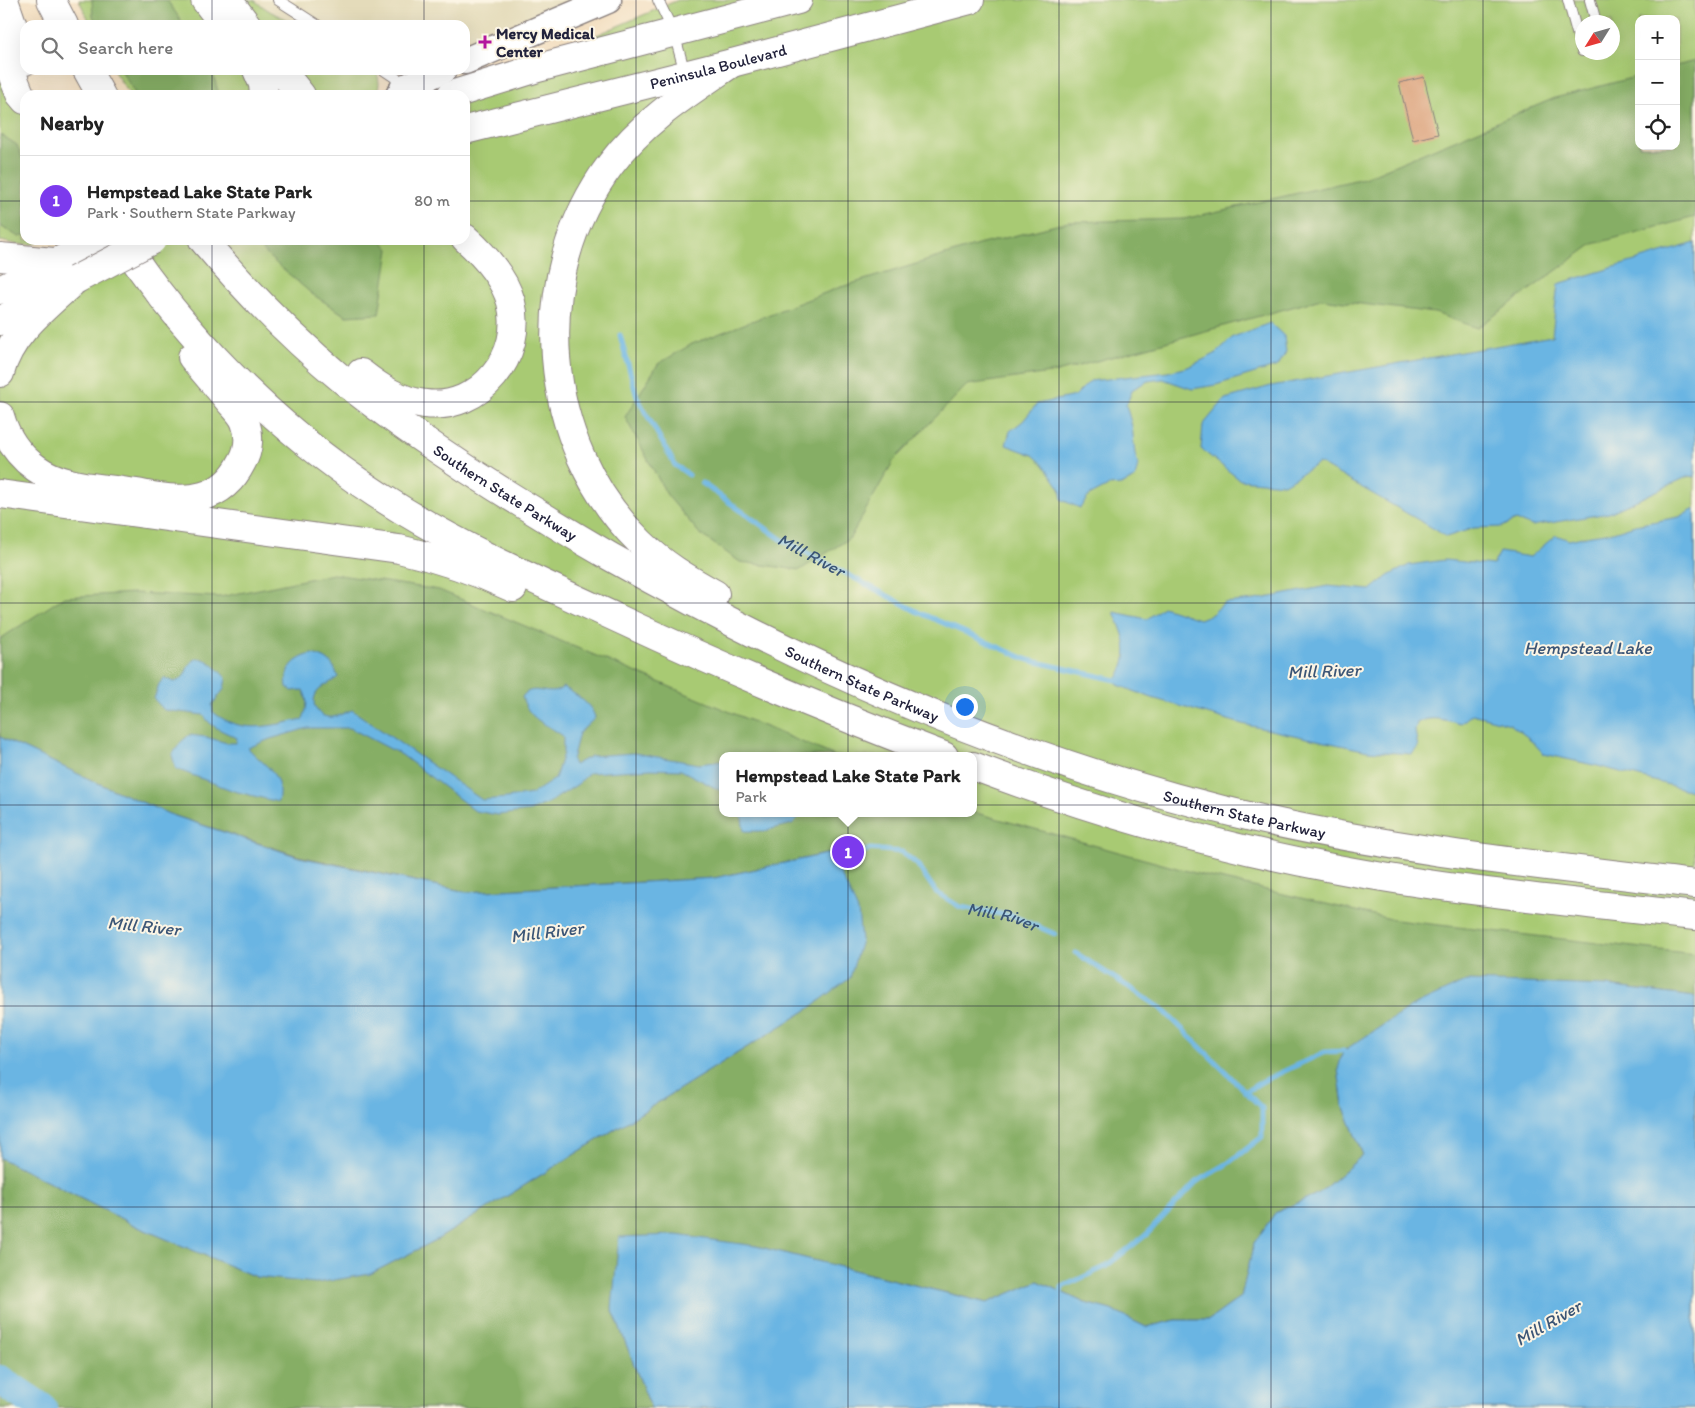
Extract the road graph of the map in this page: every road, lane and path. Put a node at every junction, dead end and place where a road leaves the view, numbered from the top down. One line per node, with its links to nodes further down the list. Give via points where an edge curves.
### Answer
1 (4, 0): 24 (main road)
2 (52, 0): 16 (main road)
3 (71, 0): 17 (main road)
4 (205, 0): 18 (main road)
5 (228, 0): 19 (main road)
6 (608, 0): 25 (street)
7 (658, 0): 22 (lane)
8 (798, 0): 22 (main road)
9 (948, 0): 14 (main road)
10 (970, 0): 14 (main road, Peninsula Boulevard)
11 (1568, 0): 21 (lane)
12 (1590, 0): 15 (lane)
13 (285, 1): 20 (lane)
14 (922, 13): 32 (main road, Peninsula Boulevard, via 732,63)
15 (1594, 15)
16 (62, 20)
17 (80, 20)
18 (220, 20)
19 (243, 20)
20 (310, 20)
21 (1575, 25)
22 (674, 33): 32 (lane); 39 (main road)
23 (0, 44): 40 (main road)
24 (20, 46)
25 (470, 59)
26 (31, 75): 34 (main road)
27 (90, 75): 35 (main road)
28 (105, 75): 36 (main road)
29 (259, 75): 37 (main road)
30 (285, 75): 38 (main road)
31 (430, 75): 33 (street)
32 (688, 82): 41 (main road, Peninsula Boulevard); 58 (main road, Peninsula Boulevard, via 611,164 588,201 570,243 557,300 555,342 559,385 568,422 582,460 599,490 640,542 687,578 791,632)
33 (398, 87)
34 (38, 90)
35 (98, 90)
36 (112, 90)
37 (264, 90)
38 (298, 90)
39 (467, 90)
40 (20, 94)
41 (470, 129)
42 (470, 243): 50 (main road, via 501,279 511,301 514,323 507,354 497,372 478,391 445,404 417,403 388,392 306,325)
43 (90, 245): 49 (main road)
44 (117, 245): 55 (main road, via 142,298 244,419 249,436 248,447 238,471 213,492 193,498 80,485 48,475 29,462 12,443)
45 (125, 245): 57 (main road, via 175,313 258,400 303,439 375,493 506,566)
46 (142, 245): 51 (main road, bridge)
47 (207, 245): 50 (main road, Southern State Parkway)
48 (0, 257): 49 (main road)
49 (54, 262): 52 (main road)
50 (235, 277): 58 (main road, Southern State Parkway, via 292,336 344,381 398,423 492,485 594,548 693,602)
51 (75, 280): 53 (main road); 54 (main road, via 18,336)
52 (0, 290)
53 (0, 321)
54 (0, 373)
55 (0, 416)
56 (0, 494): 57 (main road, via 415,552 500,582 646,650)
57 (761, 682): 59 (main road)
58 (862, 685): 61 (main road, Southern State Parkway, via 1040,756 1263,820 1421,849)
59 (934, 752)
60 (977, 767): 62 (main road, Southern State Parkway, via 1159,827 1332,868 1451,887)
61 (1695, 884)
62 (1695, 916)

